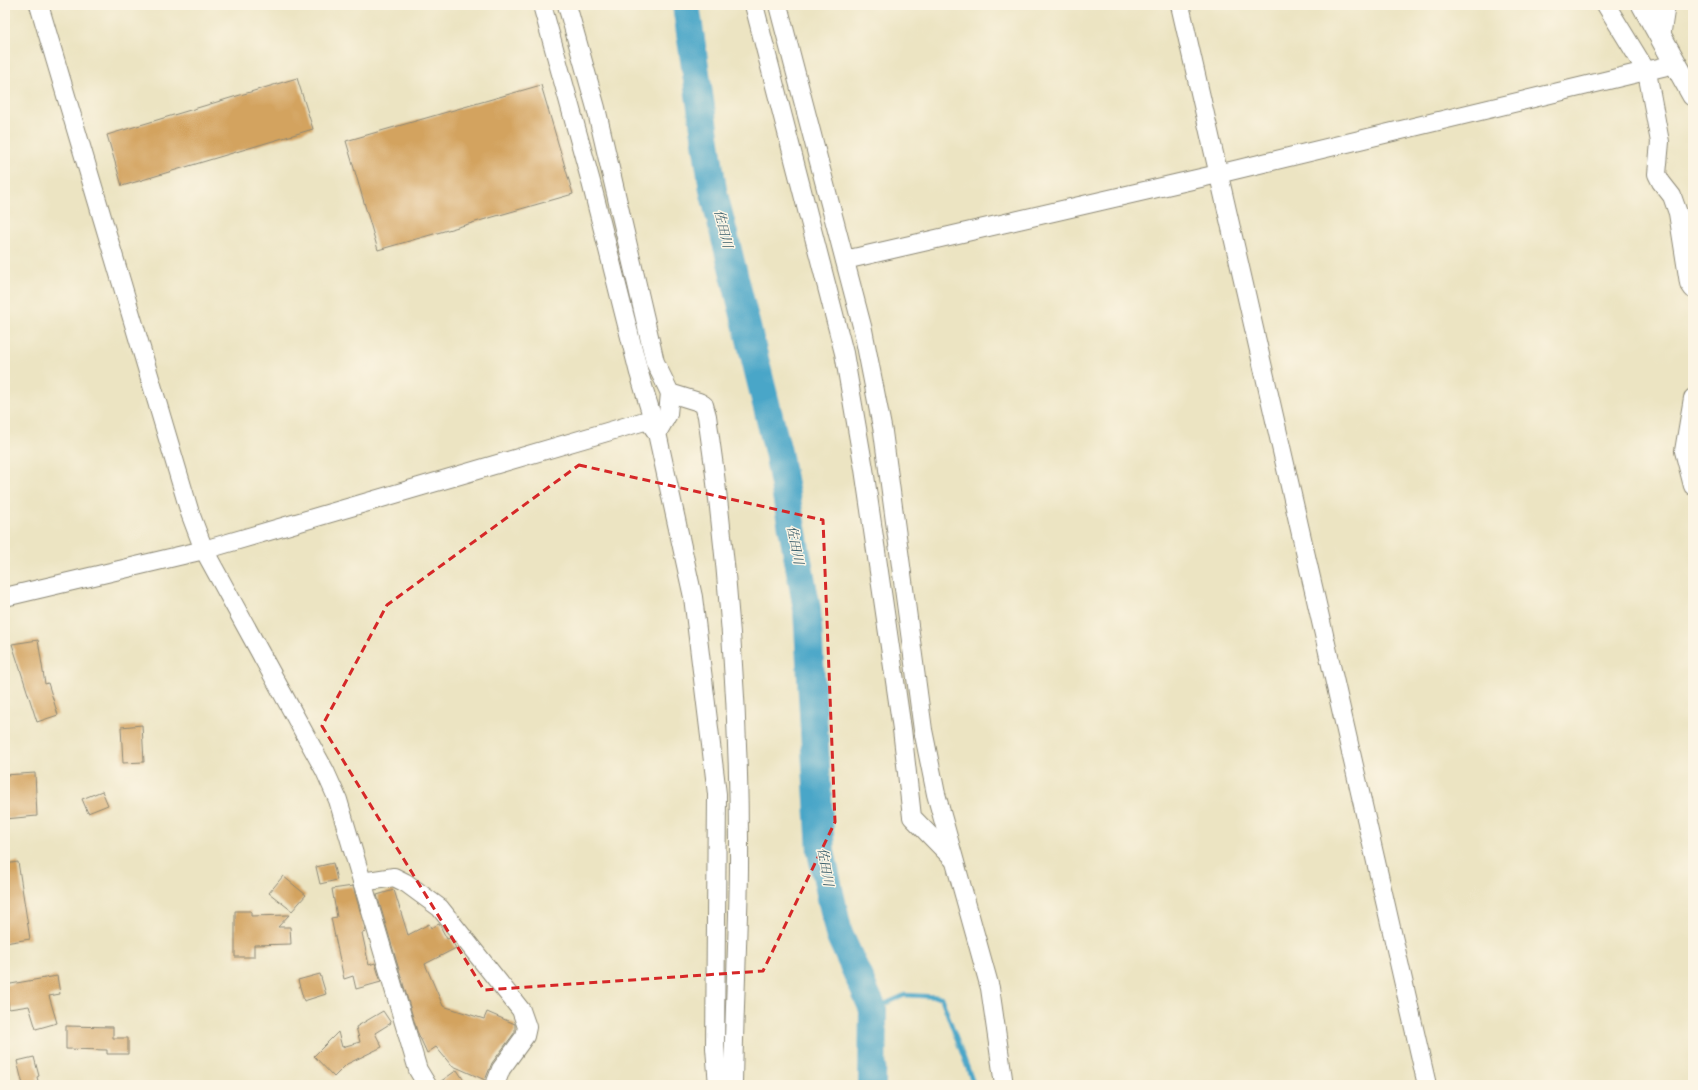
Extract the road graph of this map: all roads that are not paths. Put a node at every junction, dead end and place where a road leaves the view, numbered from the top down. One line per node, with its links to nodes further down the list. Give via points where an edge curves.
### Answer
1 (39, 5): 21 (street, via 190,513)
2 (542, 5): 19 (street)
3 (567, 5): 17 (street, via 596,108 655,362)
4 (754, 5): 23 (street, via 844,353 864,469 901,721 912,817)
5 (778, 5): 15 (street)
6 (1180, 5): 14 (street)
7 (1606, 5): 12 (street)
8 (1643, 5): 10 (main road)
9 (1666, 5): 10 (street)
10 (1661, 38): 11 (main road)
11 (1675, 64): 12 (street); 13 (main road)
12 (1647, 72): 14 (street); 16 (street, via 1660,142 1657,174 1672,196 1678,214 1689,283)
13 (1693, 96)
14 (1218, 174): 15 (street); 30 (street)
15 (845, 260): 23 (street, via 863,330 883,432 923,730 936,794)
16 (1693, 289)
17 (670, 393): 19 (street, via 668,414); 28 (street, via 704,405 708,416 729,599 735,686 738,855)
18 (1693, 398): 20 (street, via 1684,451)
19 (657, 433): 21 (street, via 648,420); 27 (street, via 693,597 716,794 715,1048)
20 (1693, 486)
21 (204, 550): 22 (street); 24 (street, via 325,771 338,800)
22 (5, 597)
23 (954, 859): 29 (street, via 990,988)
24 (362, 882): 25 (street, via 418,1070); 26 (street, via 394,877 440,908 521,1010 527,1027 524,1036 502,1069)
25 (426, 1085)
26 (495, 1085)
27 (718, 1085)
28 (733, 1085)
29 (1004, 1085)
30 (1427, 1085)

